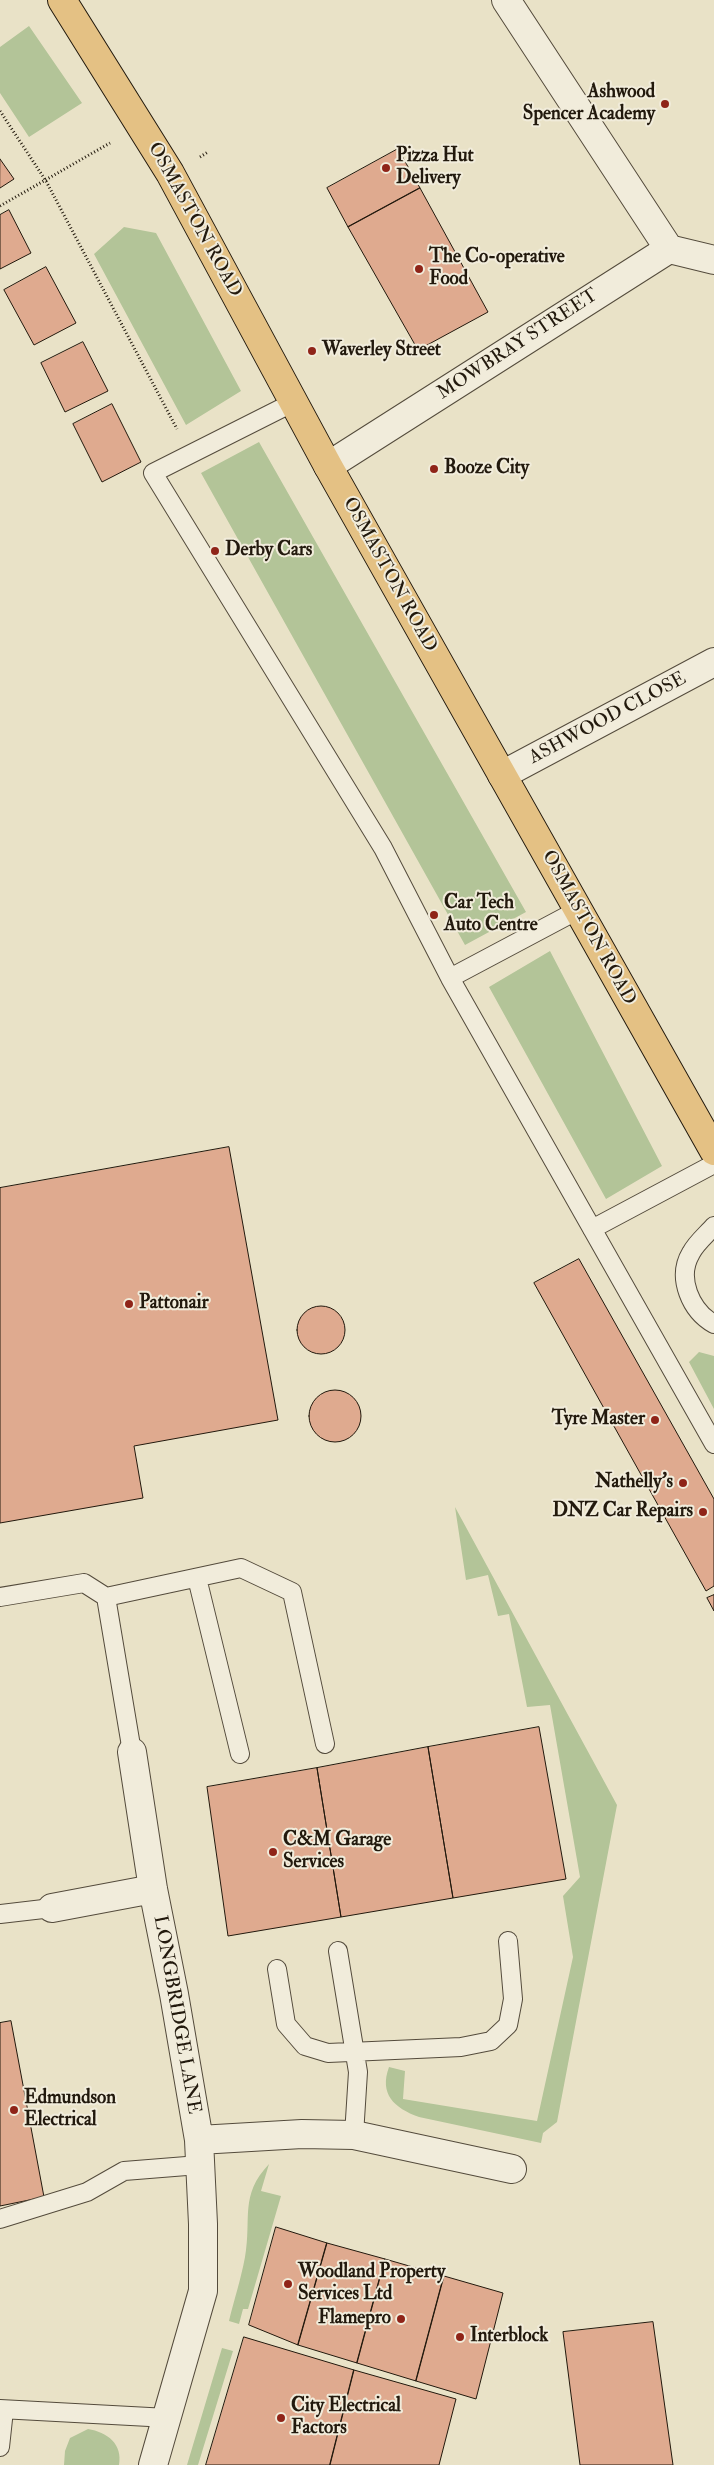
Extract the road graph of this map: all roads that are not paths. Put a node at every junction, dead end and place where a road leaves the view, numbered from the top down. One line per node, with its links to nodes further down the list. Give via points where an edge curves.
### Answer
1 (62, 0): 5 (main road, OSMASTON ROAD, via 170,173)
2 (506, 0): 3 (street)
3 (669, 248): 4 (street); 6 (street, MOWBRAY STREET)
4 (714, 260)
5 (294, 402): 6 (main road, OSMASTON ROAD); 10 (lane, via 153,474 382,848)
6 (328, 466): 8 (main road, OSMASTON ROAD)
7 (714, 662): 8 (street, ASHWOOD CLOSE)
8 (502, 775): 9 (main road, OSMASTON ROAD)
9 (578, 910): 10 (lane); 11 (main road, OSMASTON ROAD)
10 (450, 978): 14 (lane)
11 (714, 1151)
12 (714, 1164): 14 (lane)
13 (714, 1226): 15 (lane, via 690,1255 685,1278 698,1312)
14 (592, 1229): 16 (lane)
15 (714, 1324)
16 (714, 1444)
17 (197, 1578): 18 (lane); 20 (lane, via 241,1568 292,1592); 22 (lane)
18 (106, 1596): 19 (lane, via 84,1583); 21 (lane)
19 (0, 1597)
20 (325, 1744)
21 (132, 1752): 23 (street, LONGBRIDGE LANE)
22 (240, 1754)
23 (153, 1889): 24 (street, LONGBRIDGE LANE); 31 (street, LONGBRIDGE LANE, via 174,1994)
24 (52, 1908): 25 (lane)
25 (0, 1914)
26 (508, 1941): 29 (lane, via 513,2000 508,2025 491,2041 460,2047)
27 (338, 1951): 29 (lane)
28 (277, 1969): 29 (lane, via 286,2024 305,2046 328,2054)
29 (355, 2051): 30 (lane, via 358,2072)
30 (354, 2135): 31 (street, LONGBRIDGE LANE, via 302,2134); 32 (street, LONGBRIDGE LANE)
31 (199, 2152): 33 (lane, via 124,2171 86,2192); 35 (street, LONGBRIDGE LANE, via 203,2291)
32 (512, 2169)
33 (0, 2219)
34 (2, 2410): 35 (lane); 36 (lane)
35 (168, 2418): 37 (street, LONGBRIDGE LANE)
36 (0, 2447)
37 (153, 2465)

